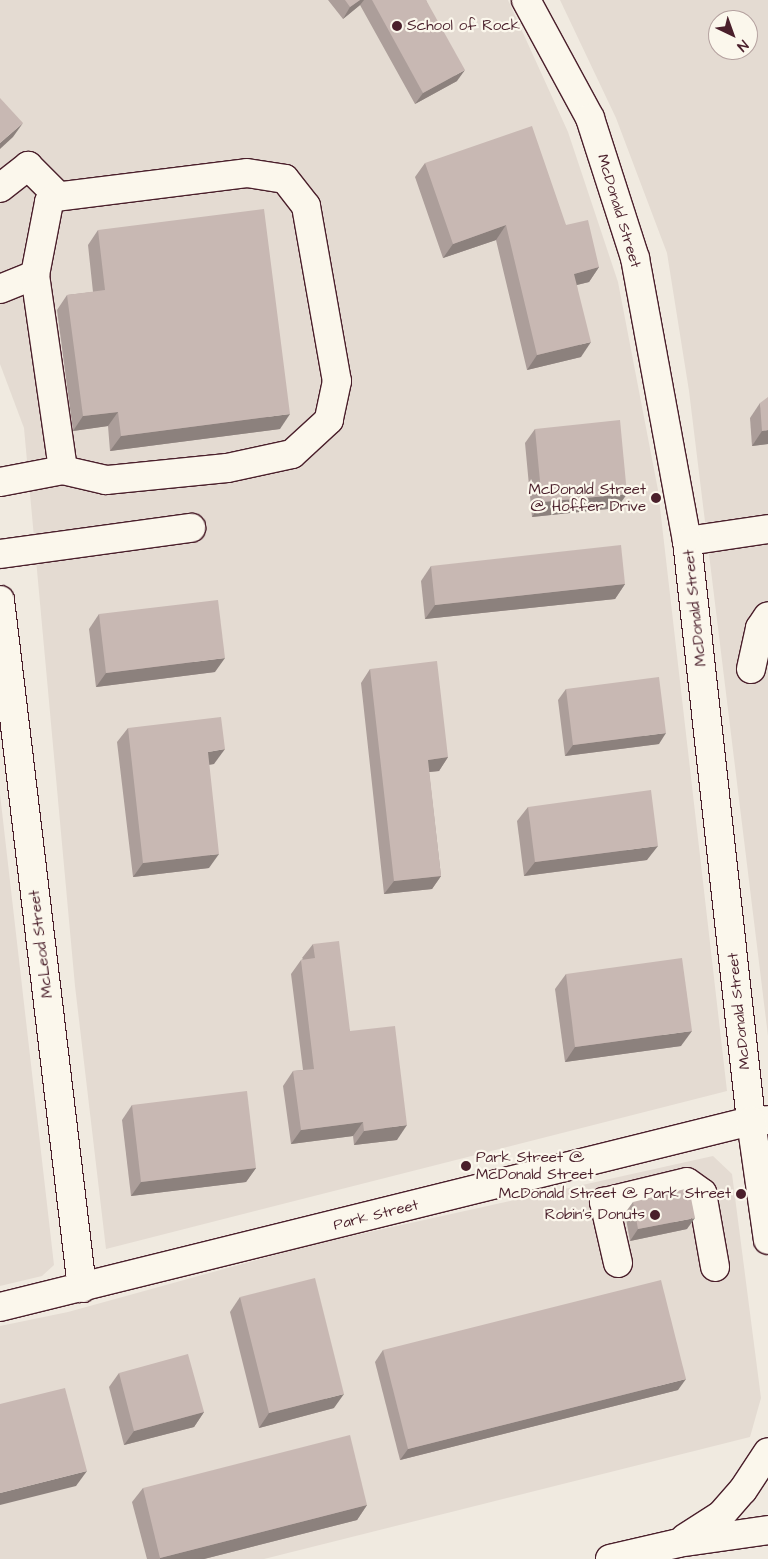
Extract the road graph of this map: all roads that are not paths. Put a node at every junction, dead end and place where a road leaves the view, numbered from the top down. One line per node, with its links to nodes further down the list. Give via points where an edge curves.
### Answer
1 (526, 0): 10 (main road, McDonald Street, via 590,118 635,258)
2 (0, 188): 3 (main road, via 28,166)
3 (58, 196): 4 (main road, via 49,202); 6 (main road, via 247,174 285,179 306,206 337,381 328,420 292,454 227,468 106,480)
4 (35, 275): 5 (main road); 6 (main road)
5 (0, 289)
6 (63, 470): 7 (main road)
7 (0, 482)
8 (191, 528): 11 (main road)
9 (768, 529): 10 (main road)
10 (688, 541): 15 (main road, McDonald Street)
11 (0, 554)
12 (0, 600): 19 (main road, McLeod Street)
13 (768, 616): 14 (main road, via 760,628)
14 (751, 668)
15 (760, 1121): 16 (main road, McDonald Street); 19 (main road, Park Street)
16 (768, 1240)
17 (618, 1263): 18 (main road, via 604,1202 687,1182 702,1193)
18 (715, 1267)
19 (82, 1288): 20 (main road, Park Street)
20 (0, 1308)
21 (768, 1452): 23 (main road, via 743,1490 721,1515)
22 (768, 1530): 23 (main road)
23 (678, 1543): 24 (main road)
24 (610, 1559)

